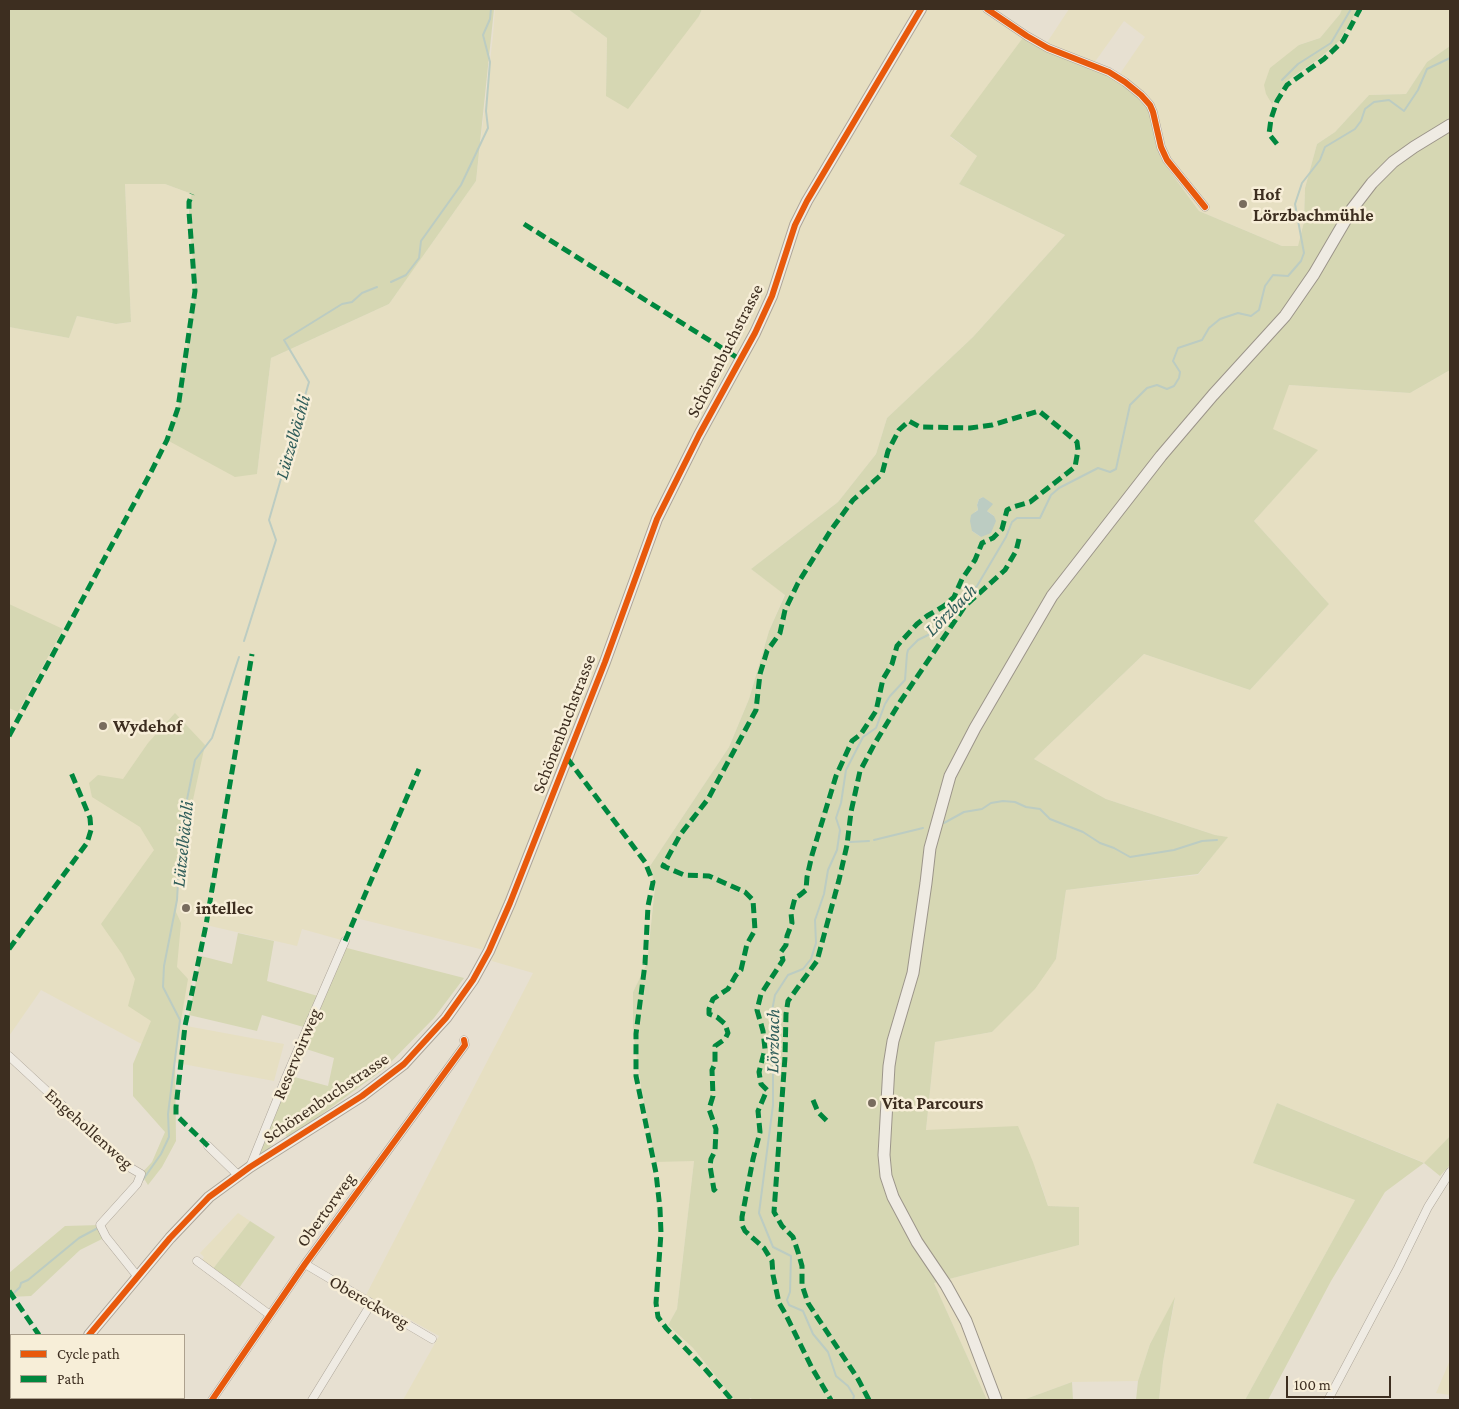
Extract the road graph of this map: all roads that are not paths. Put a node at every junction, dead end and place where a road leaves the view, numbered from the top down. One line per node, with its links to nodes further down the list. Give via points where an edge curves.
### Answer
1 (920, 9): 9 (street, Schönenbuchstrasse, via 807,201 755,333 657,519 550,803 481,965 446,1018 404,1064 362,1096)
2 (987, 9): 4 (street, via 1048,48 1110,72 1141,95 1153,112 1167,160)
3 (1450, 125): 21 (main road, via 1400,157 1372,182 1285,316 1206,402 1052,596 950,776 930,848 913,972 893,1041 884,1155 893,1197 966,1320)
4 (1206, 206)
5 (345, 941): 9 (street, Reservoirweg)
6 (464, 1040): 13 (street, Obertorweg, via 465,1045)
7 (9, 1056): 14 (street, Engehollenweg, via 141,1174 137,1184 100,1225)
8 (208, 1146): 11 (street)
9 (250, 1167): 11 (street, Schönenbuchstrasse)
10 (1450, 1172): 22 (street, via 1428,1207)
11 (238, 1175): 14 (street, Schönenbuchstrasse, via 185,1221)
12 (197, 1261): 16 (street)
13 (305, 1264): 15 (street, Obereckweg); 16 (street, Obertorweg)
14 (138, 1276): 17 (street, Schönenbuchstrasse)
15 (371, 1304): 18 (street, Obereckweg); 20 (street)
16 (270, 1315): 19 (street, Obertorweg)
17 (90, 1334)
18 (432, 1339)
19 (212, 1400)
20 (312, 1400)
21 (996, 1400)
22 (1328, 1400)

